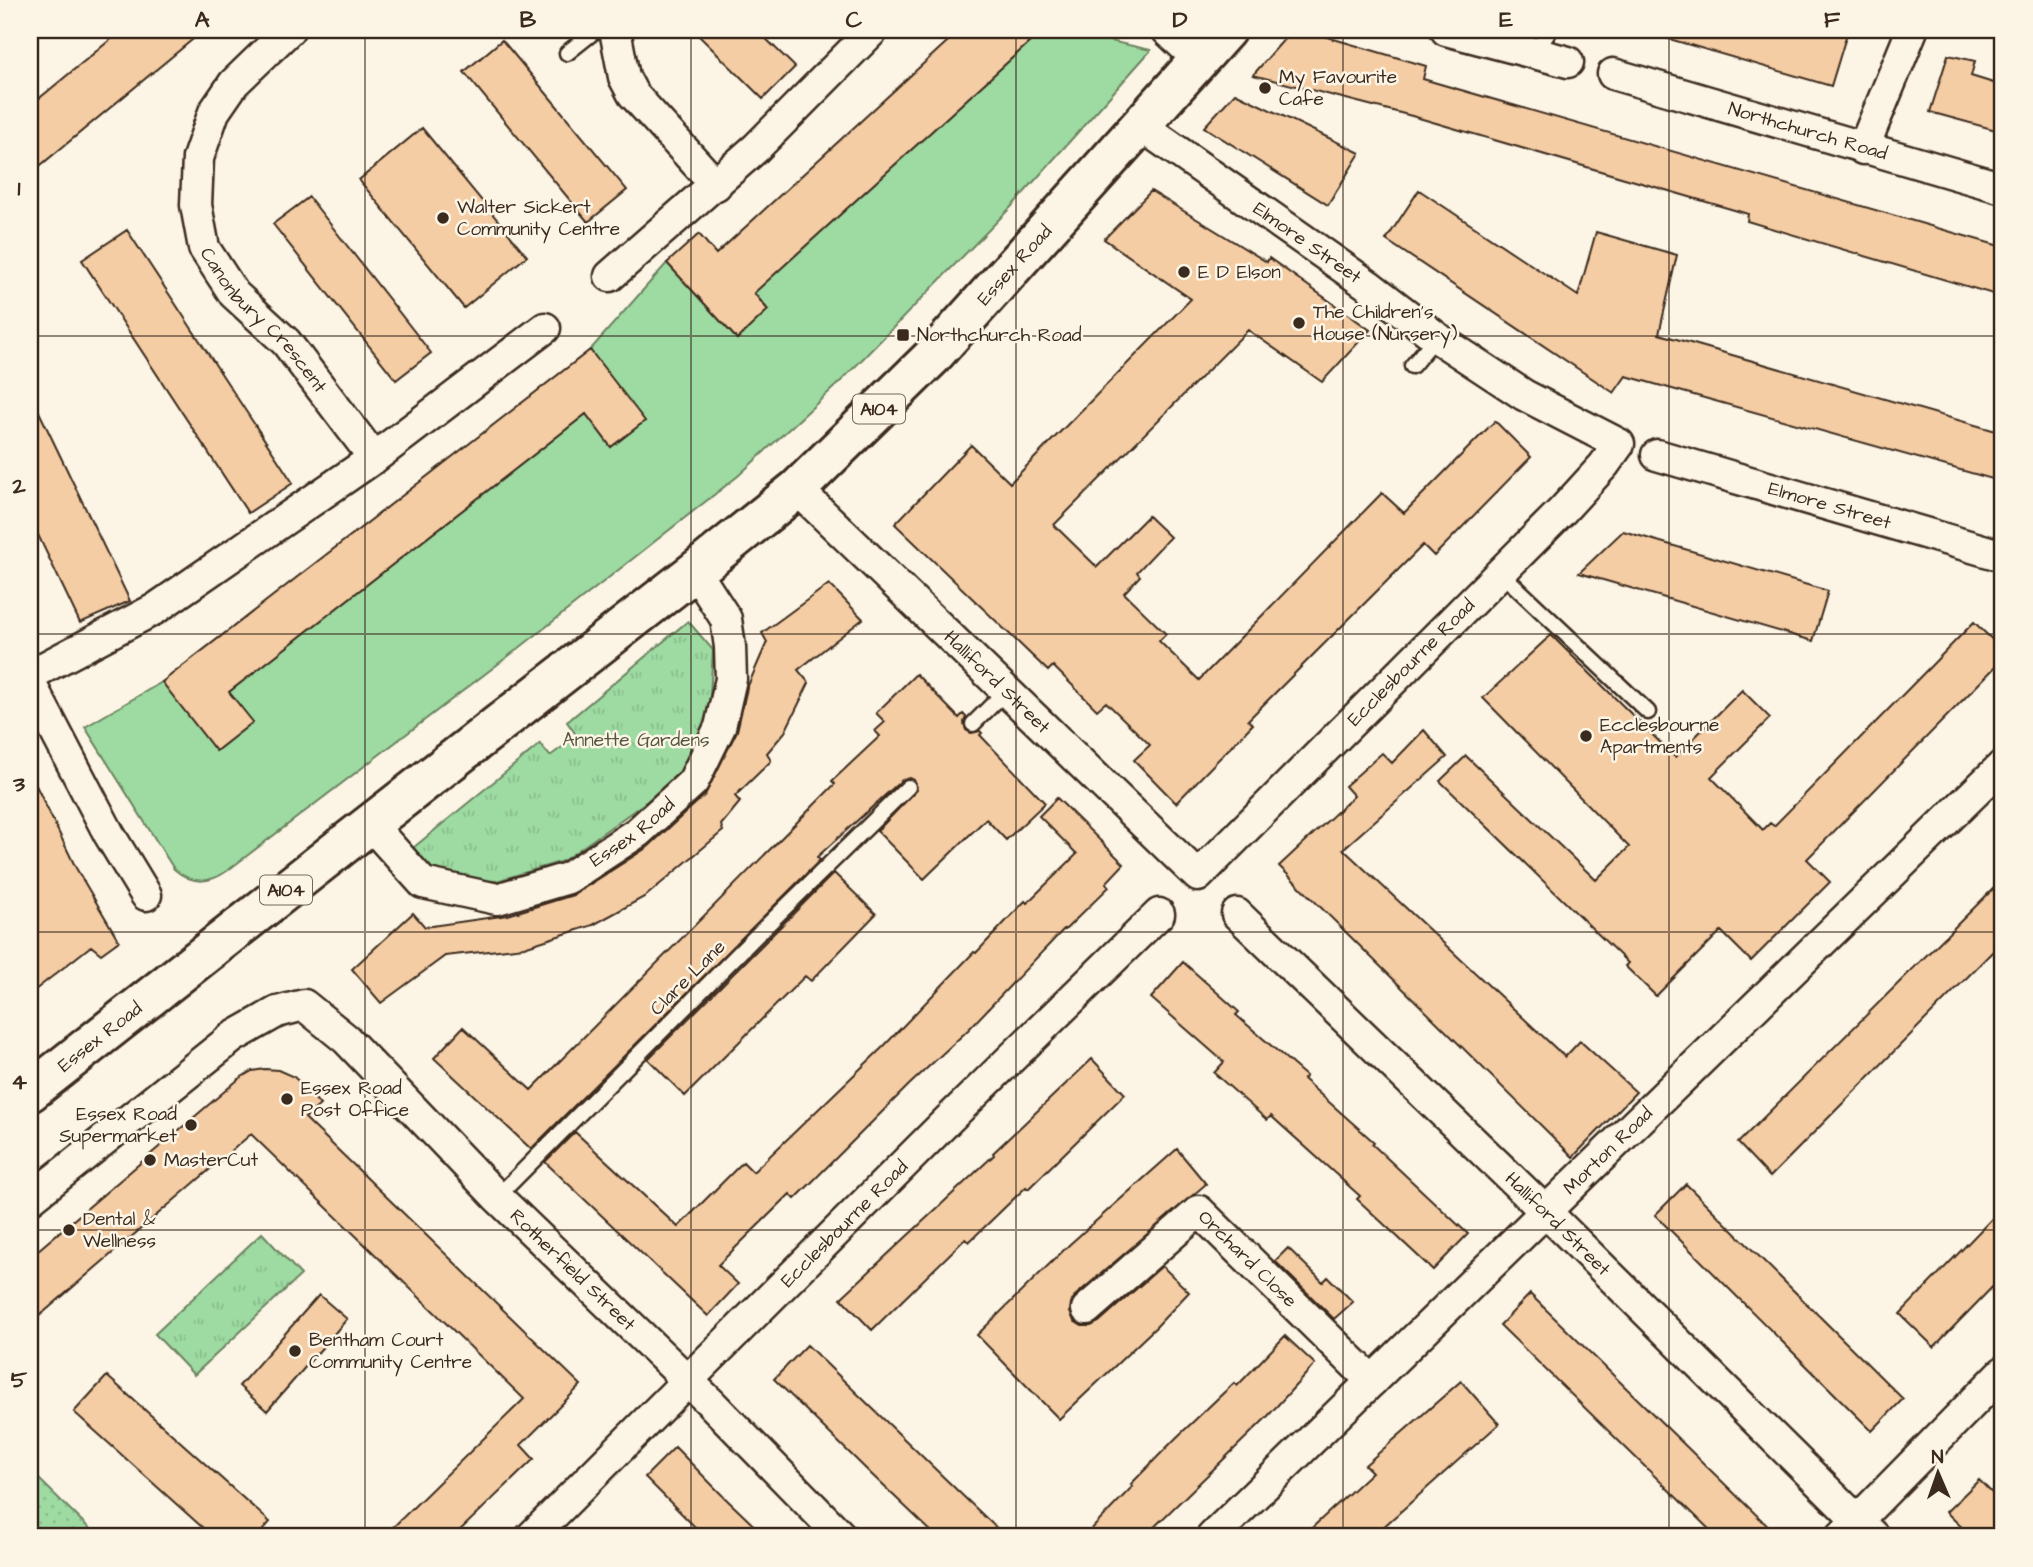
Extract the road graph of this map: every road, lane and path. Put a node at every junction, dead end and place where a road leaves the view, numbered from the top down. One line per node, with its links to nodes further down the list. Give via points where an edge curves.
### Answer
1 (289, 30): 24 (street, Canonbury Crescent, via 234,83 214,112 198,158 196,205 204,248 234,294 286,342)
2 (596, 30): 10 (lane)
3 (615, 30): 16 (street, via 624,77 633,94)
4 (873, 30): 16 (street)
5 (1167, 30): 11 (street)
6 (1226, 30): 11 (main road, Essex Road / A104)
7 (1446, 30): 9 (street)
8 (1912, 30): 15 (street)
9 (1543, 41): 12 (street)
10 (566, 52)
11 (1200, 61): 14 (main road, Essex Road / A104)
12 (1568, 62)
13 (1614, 75): 15 (street, Northchurch Road)
14 (1140, 125): 20 (street, Elmore Street); 25 (main road, Essex Road / A104, via 931,358)
15 (1863, 149): 17 (street, Northchurch Road)
16 (716, 185): 18 (street)
17 (2003, 188)
18 (610, 276)
19 (545, 328): 24 (street)
20 (1436, 337): 21 (lane); 22 (street, Elmore Street, via 1524,395)
21 (1412, 366)
22 (1619, 444): 28 (street, Ecclesbourne Road, via 1562,511)
23 (1657, 455): 26 (street, Elmore Street)
24 (374, 458): 29 (street, via 155,609)
25 (797, 489): 27 (main road, Essex Road / A104); 31 (street, Halliford Street)
26 (2003, 556)
27 (695, 571): 36 (main road, Essex Road / A104); 36 (street, Essex Road, via 726,619 731,679 720,727 693,782 638,832 568,878 496,899 423,883)
28 (1500, 572): 32 (lane); 37 (street, Ecclesbourne Road)
29 (30, 675)
30 (30, 683): 38 (street)
31 (1007, 690): 33 (lane); 37 (street, Halliford Street)
32 (1648, 712)
33 (973, 724)
34 (2003, 765): 44 (street, Morton Road)
35 (908, 787): 42 (lane, Clare Lane)
36 (370, 824): 41 (main road, Essex Road / A104)
37 (1198, 876)
38 (146, 895)
39 (1159, 914): 48 (street, Ecclesbourne Road)
40 (1237, 914): 44 (street, Halliford Street)
41 (30, 1093)
42 (497, 1197): 43 (street, Rotherfield Street, via 346,1039 304,1005 277,1012 233,1037); 48 (street, Rotherfield Street)
43 (30, 1199)
44 (1546, 1212): 47 (street, Morton Road); 49 (street, Halliford Street)
45 (1087, 1309): 47 (street, Orchard Close, via 1199,1210)
46 (2003, 1372): 49 (street)
47 (1372, 1381): 52 (street, Morton Road)
48 (688, 1382): 50 (street, Ecclesbourne Road); 51 (street, Rotherfield Street)
49 (1858, 1532)
50 (531, 1537)
51 (842, 1537)
52 (1212, 1537)

